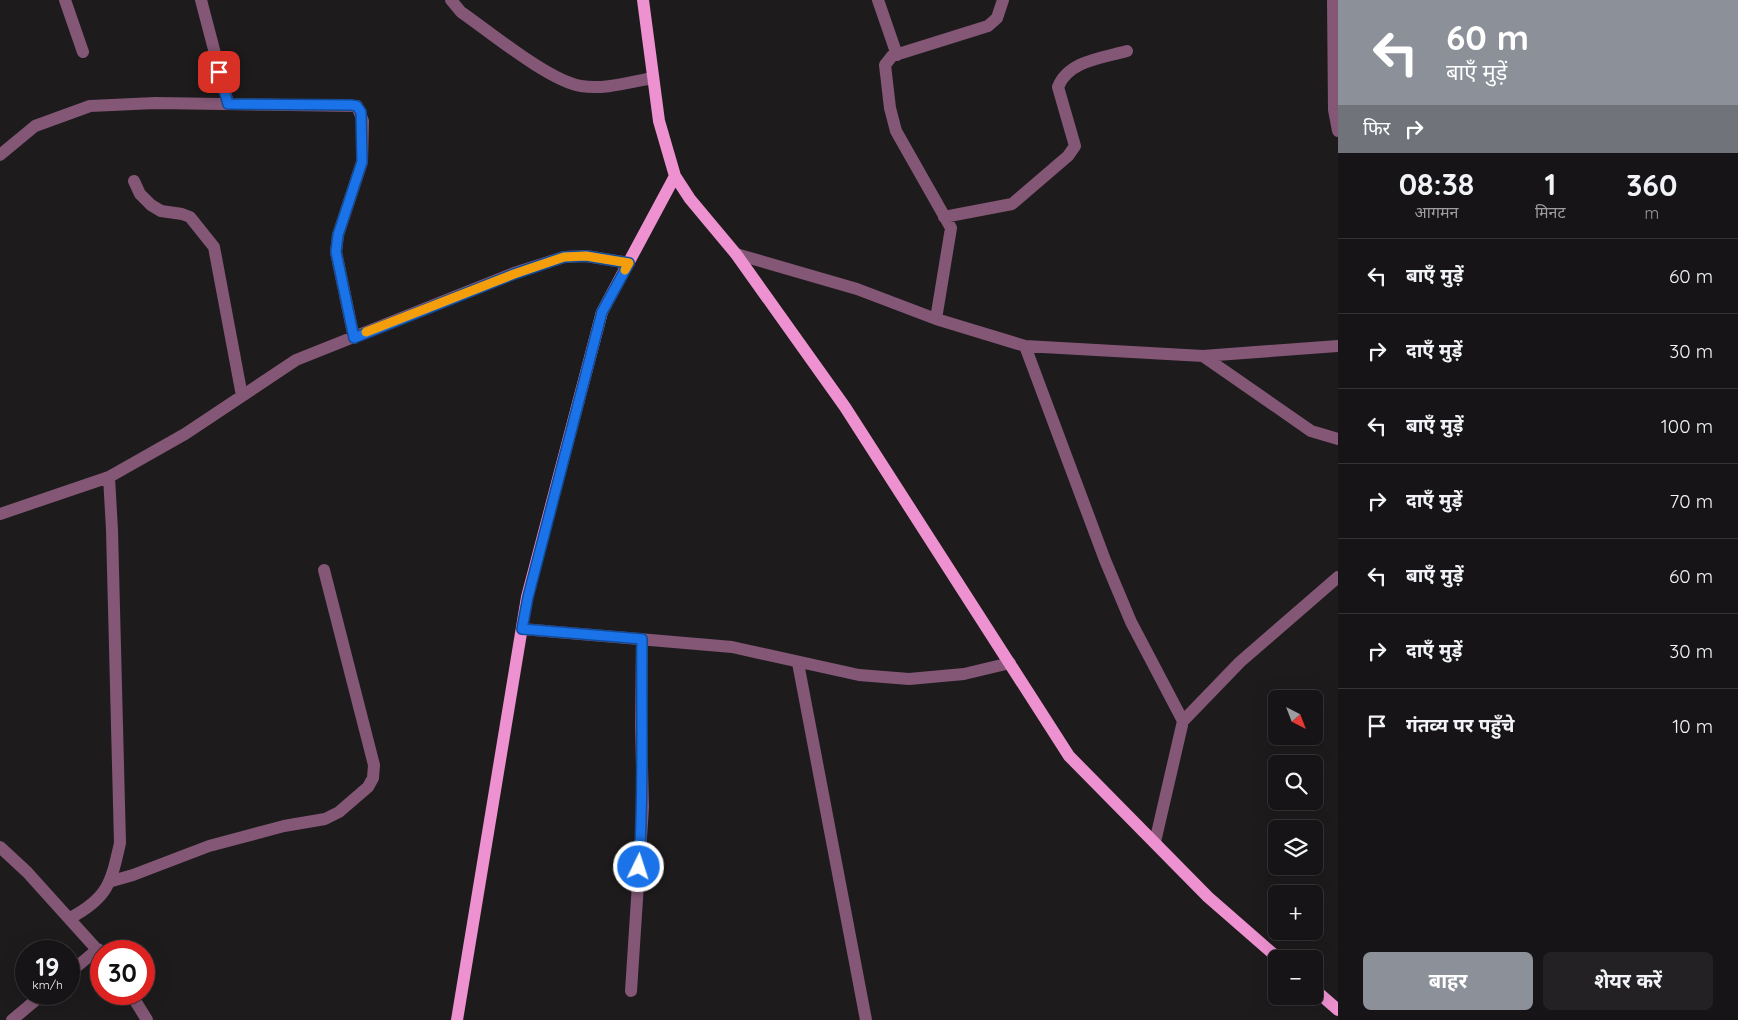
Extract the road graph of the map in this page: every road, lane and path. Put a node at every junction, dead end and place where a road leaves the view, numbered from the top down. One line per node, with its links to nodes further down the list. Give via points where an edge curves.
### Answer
1 (65, 0): 9 (street)
2 (201, 0): 12 (street)
3 (451, 0): 11 (street, via 461,12 558,78 581,86 600,87)
4 (643, 0): 11 (main road)
5 (878, 0): 10 (street)
6 (1003, 0): 10 (street, via 996,18 988,26)
7 (1333, 0): 13 (street, via 1334,110)
8 (1127, 51): 17 (street, via 1071,68 1064,75 1058,88 1075,146 1068,156 1012,204)
9 (83, 52)
10 (897, 55): 17 (street, via 887,61 884,72 896,131)
11 (653, 78): 15 (main road, via 659,120)
12 (228, 104): 14 (street, via 90,106 35,126); 21 (street, via 351,105 357,106 361,112 362,162 338,235 336,252)
13 (1338, 131)
14 (0, 155)
15 (675, 176): 18 (main road); 19 (main road)
16 (134, 181): 25 (street, via 140,194 151,205 161,211 190,217 214,247)
17 (944, 217): 20 (street, via 951,228 951,235)
18 (736, 254): 20 (street, via 857,289); 34 (main road, via 845,407)
19 (629, 263): 21 (street, via 586,256 564,257); 31 (main road, via 602,312)
20 (936, 319): 22 (street)
21 (354, 338): 25 (street, via 296,360)
22 (1025, 346): 24 (street); 35 (street, via 1131,622)
23 (1338, 346): 24 (street)
24 (1203, 356): 26 (street, via 1311,431)
25 (242, 396): 27 (street, via 185,434)
26 (1338, 439)
27 (109, 477): 28 (street); 38 (street, via 120,843)
28 (0, 513)
29 (324, 570): 38 (street, via 374,765 374,778 368,787 339,812 325,819 209,846)
30 (1338, 576): 35 (street, via 1240,662)
31 (522, 629): 32 (street); 49 (main road)
32 (642, 639): 33 (street, via 732,647); 42 (street, via 643,807)
33 (798, 663): 34 (street, via 859,675 909,679 964,674); 50 (street)
34 (1010, 663): 36 (main road, via 1069,756)
35 (1183, 721): 36 (street)
36 (1155, 842): 41 (main road, via 1208,897)
37 (0, 847): 39 (street)
38 (112, 880): 39 (street, via 88,909)
39 (70, 918): 40 (street)
40 (90, 941)
41 (1269, 950)
42 (631, 991)
43 (1323, 997): 46 (main road)
44 (30, 1005): 47 (street)
45 (137, 1005): 48 (street)
46 (1338, 1010)
47 (12, 1020)
48 (146, 1020)
49 (457, 1020)
50 (866, 1020)

